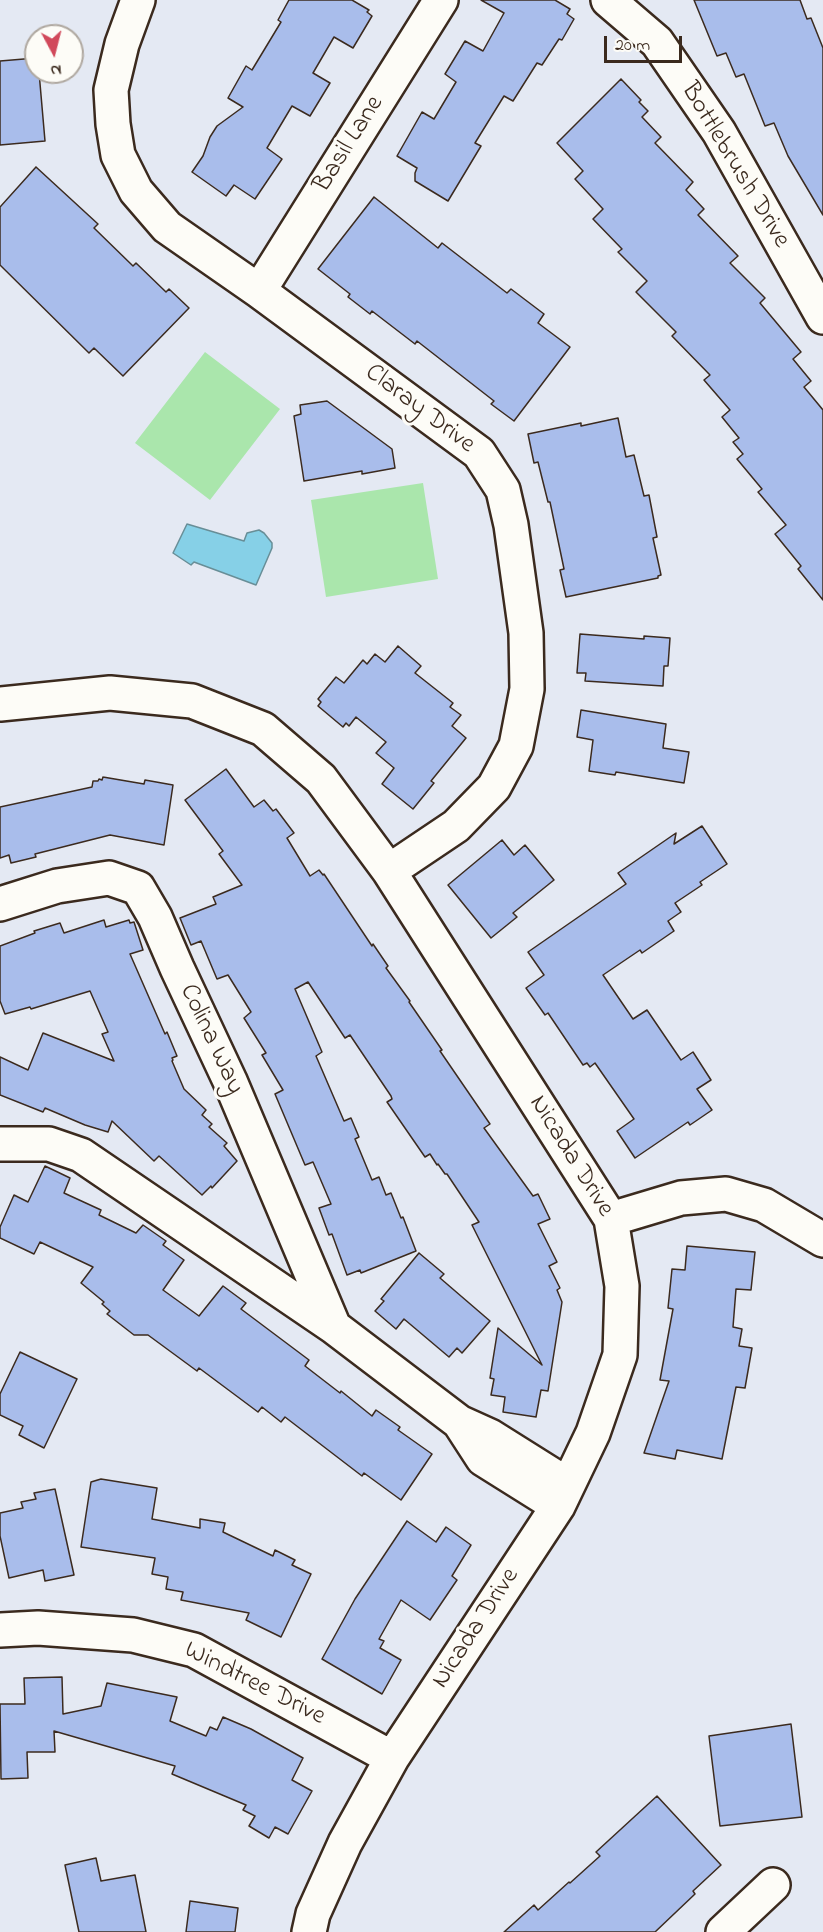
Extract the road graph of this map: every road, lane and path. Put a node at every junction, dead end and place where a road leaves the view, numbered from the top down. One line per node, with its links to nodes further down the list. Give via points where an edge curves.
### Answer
1 (138, 0): 4 (street, Claray Drive, via 111,90 118,155 136,191 167,226)
2 (441, 0): 4 (street, Basil Lane)
3 (608, 0): 5 (street, Bottlebrush Drive, via 657,42 719,132)
4 (260, 291): 7 (street, Claray Drive, via 479,453 503,490 511,525 526,633 527,688 516,746 494,787 456,826)
5 (823, 317)
6 (0, 704): 7 (street, Nicada Drive, via 110,693 192,701 263,729 321,779)
7 (389, 871): 10 (street, Nicada Drive)
8 (0, 904): 12 (street, Colina Way, via 57,886 108,878 138,888 230,1081)
9 (0, 1144): 12 (street, Colina Way, via 49,1144 81,1155)
10 (611, 1219): 11 (street, via 681,1198 726,1194 764,1205); 13 (street, Nicada Drive, via 622,1286 620,1355 593,1433)
11 (823, 1239)
12 (334, 1327): 13 (street, Colina Way, via 459,1422 490,1436)
13 (563, 1496): 15 (street, Nicada Drive)
14 (0, 1630): 15 (street, Windtree Drive, via 38,1628 133,1635 194,1650)
15 (392, 1758): 17 (street, Nicada Drive, via 345,1843 313,1914)
16 (773, 1885): 18 (street)
17 (309, 1932)
18 (723, 1932)

